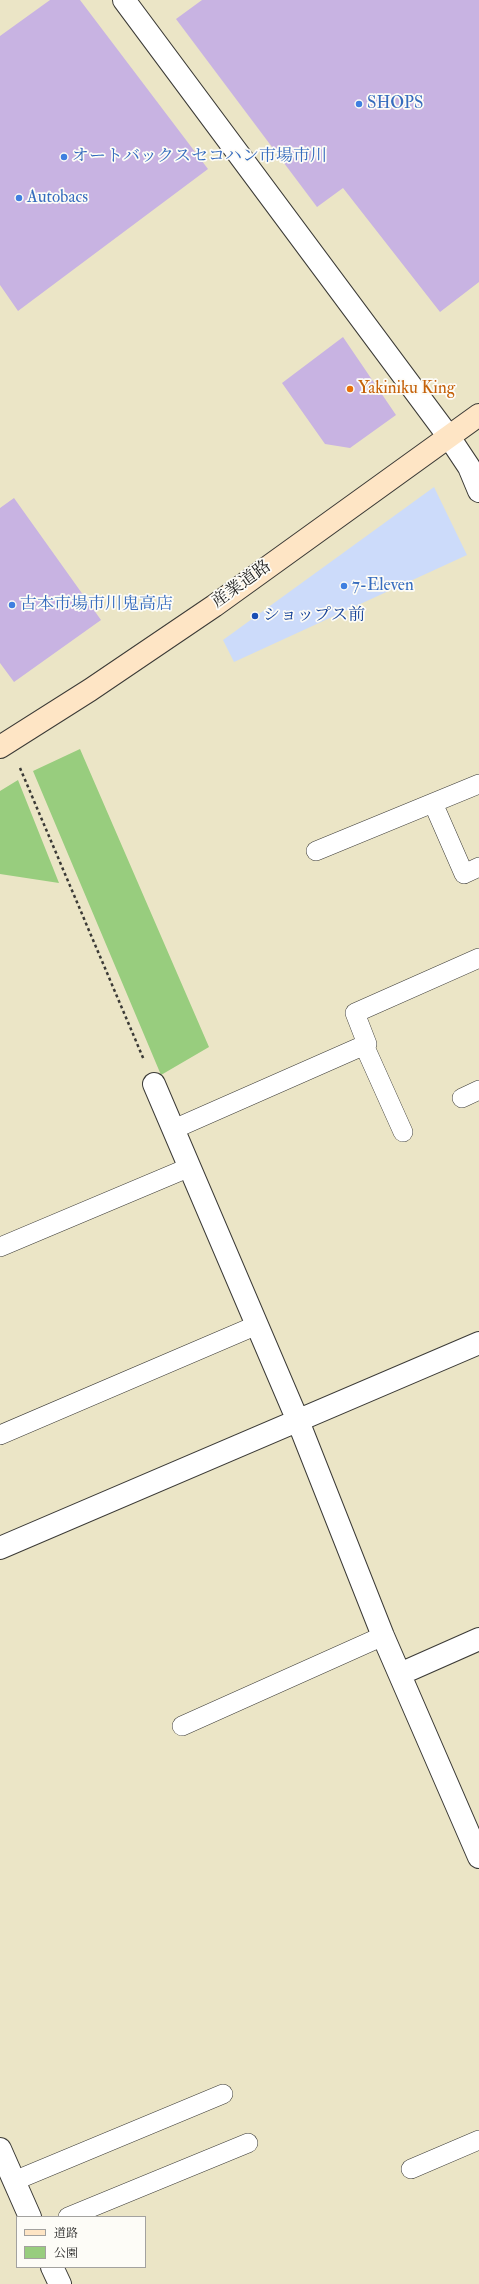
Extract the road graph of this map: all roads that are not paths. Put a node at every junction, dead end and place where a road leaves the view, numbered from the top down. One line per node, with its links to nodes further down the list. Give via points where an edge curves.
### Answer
1 (124, 0): 3 (street)
2 (479, 415): 3 (main road, 産業道路)
3 (449, 437): 4 (street, via 469,467); 5 (main road, 産業道路, via 207,610 90,690)
4 (479, 491)
5 (4, 744)
6 (479, 784): 7 (lane)
7 (433, 803): 8 (lane); 9 (lane, via 464,874)
8 (316, 851)
9 (479, 867)
10 (479, 958): 11 (lane, via 355,1013 368,1044)
11 (364, 1045): 13 (lane); 14 (lane)
12 (154, 1084): 13 (street)
13 (174, 1129): 15 (street)
14 (403, 1132)
15 (190, 1167): 16 (lane); 17 (street)
16 (0, 1247)
17 (257, 1326): 19 (street); 20 (lane)
18 (479, 1343): 19 (street)
19 (298, 1421): 21 (street); 22 (street)
20 (0, 1435)
21 (0, 1548)
22 (383, 1636): 24 (street); 25 (lane)
23 (479, 1639): 24 (street)
24 (400, 1674): 26 (street)
25 (182, 1726)
26 (477, 1845)
27 (223, 2094): 32 (lane)
28 (479, 2140): 31 (lane)
29 (248, 2143): 34 (lane)
30 (0, 2149): 32 (street)
31 (411, 2169)
32 (14, 2181): 33 (street)
33 (30, 2216)
34 (70, 2216)
35 (52, 2268): 36 (street)
36 (60, 2284)

